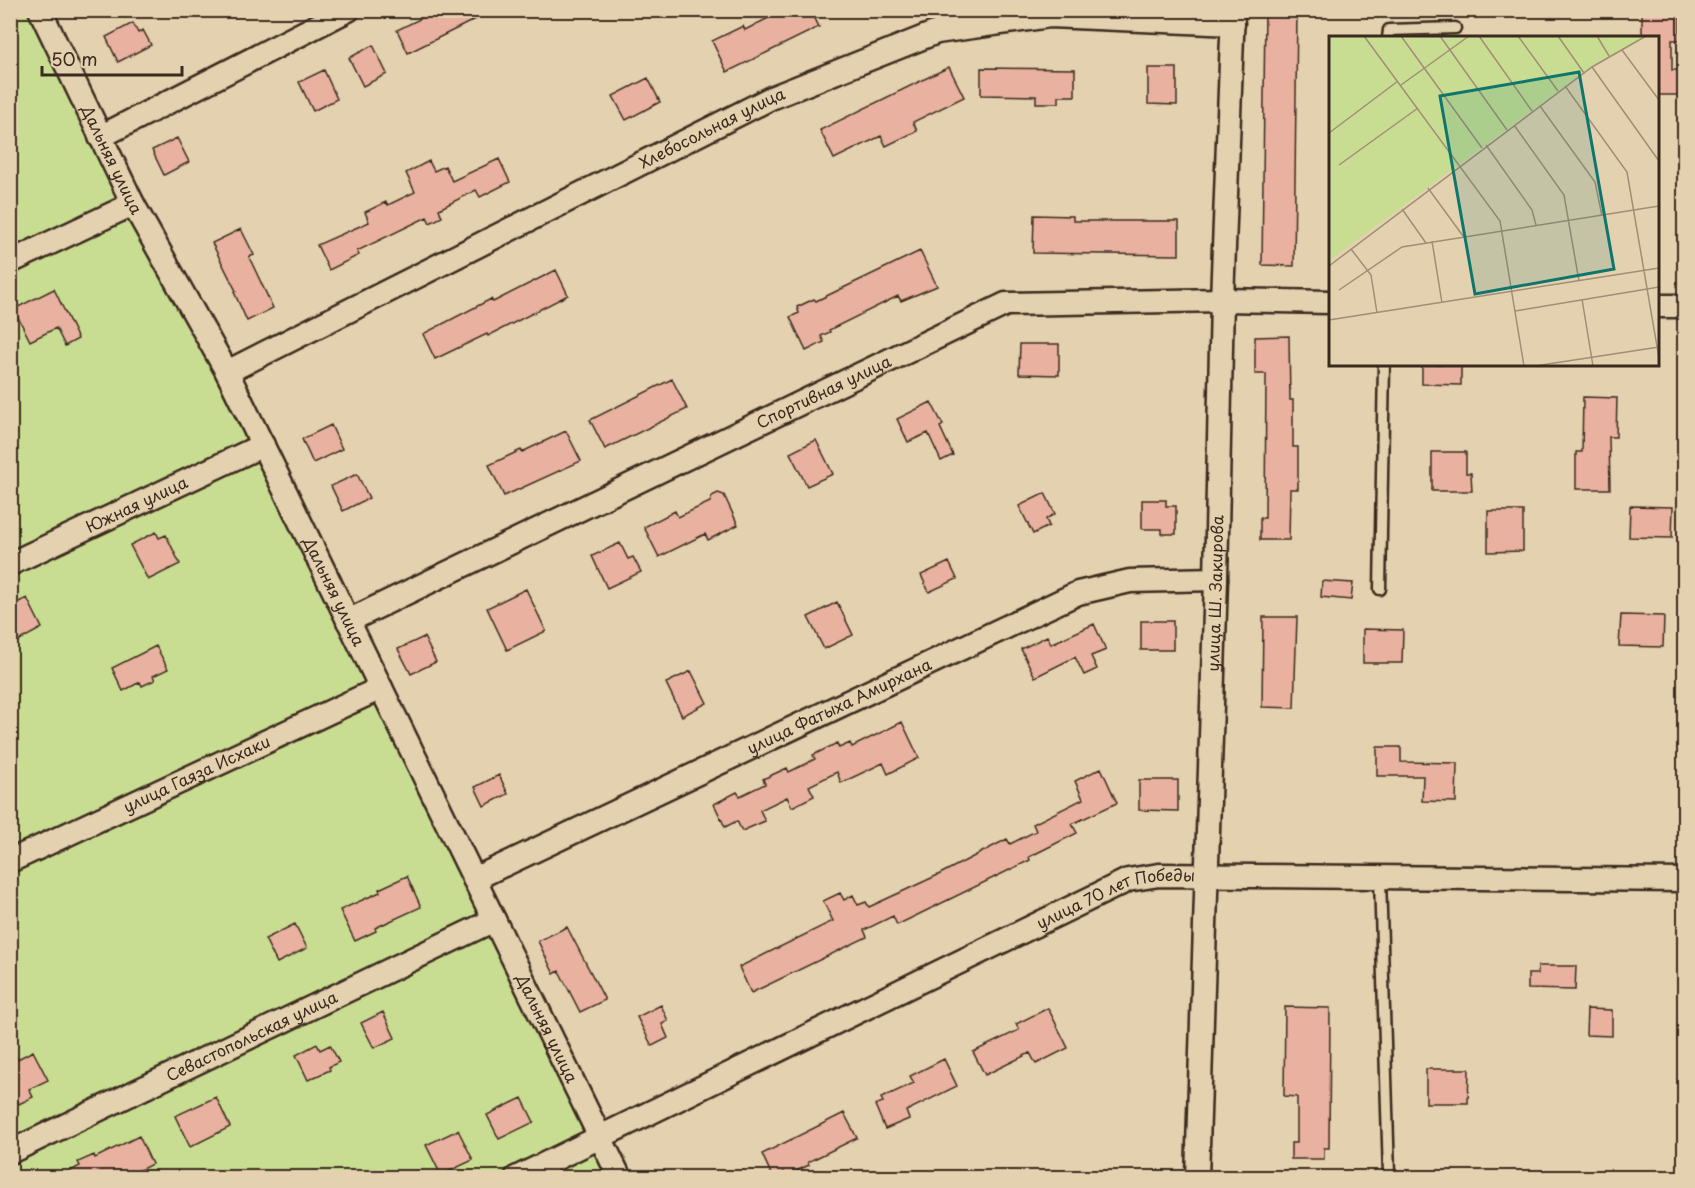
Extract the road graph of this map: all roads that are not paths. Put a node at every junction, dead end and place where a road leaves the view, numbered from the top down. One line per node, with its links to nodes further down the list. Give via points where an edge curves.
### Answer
1 (40, 10): 6 (street, Дальняя улица)
2 (348, 10): 6 (street)
3 (1233, 17): 9 (street, улица Ш. Закирова); 14 (street, Хлебосольная улица, via 1050,16 937,32 771,98)
4 (1455, 28): 5 (lane, via 1389,30)
5 (1388, 36)
6 (100, 137): 7 (street, Дальняя улица)
7 (133, 204): 8 (street); 14 (street, Дальняя улица)
8 (10, 262)
9 (1222, 300): 10 (street, Спортивная улица); 17 (street, улица Ш. Закирова); 19 (street, Спортивная улица, via 1006,304)
10 (1329, 302)
11 (1659, 306): 12 (street)
12 (1684, 306)
13 (1384, 366): 18 (lane)
14 (227, 372): 15 (street, Дальняя улица)
15 (263, 445): 16 (street, Южная улица); 19 (street, Дальняя улица)
16 (10, 564)
17 (1215, 579): 22 (street, улица Ш. Закирова); 24 (street, улица Фатыха Амирхана, via 1130,581 1078,592)
18 (1380, 589)
19 (348, 621): 20 (street, Дальняя улица)
20 (381, 688): 21 (street, улица Гаяза Исхаки); 24 (street, Дальняя улица)
21 (10, 861)
22 (1206, 876): 23 (street, улица 70 лет Победы); 27 (street, улица 70 лет Победы, via 1159,875 1128,880); 32 (street, улица Ш. Закирова)
23 (1380, 878): 25 (street, улица 70 лет Победы); 29 (lane)
24 (474, 879): 26 (street, Дальняя улица)
25 (1684, 880)
26 (494, 920): 27 (street, Дальняя улица); 28 (street, Севастопольская улица)
27 (599, 1137): 30 (street, улица 70 лет Победы); 31 (street, Дальняя улица)
28 (10, 1152)
29 (1389, 1175)
30 (516, 1178)
31 (620, 1178)
32 (1197, 1178)

